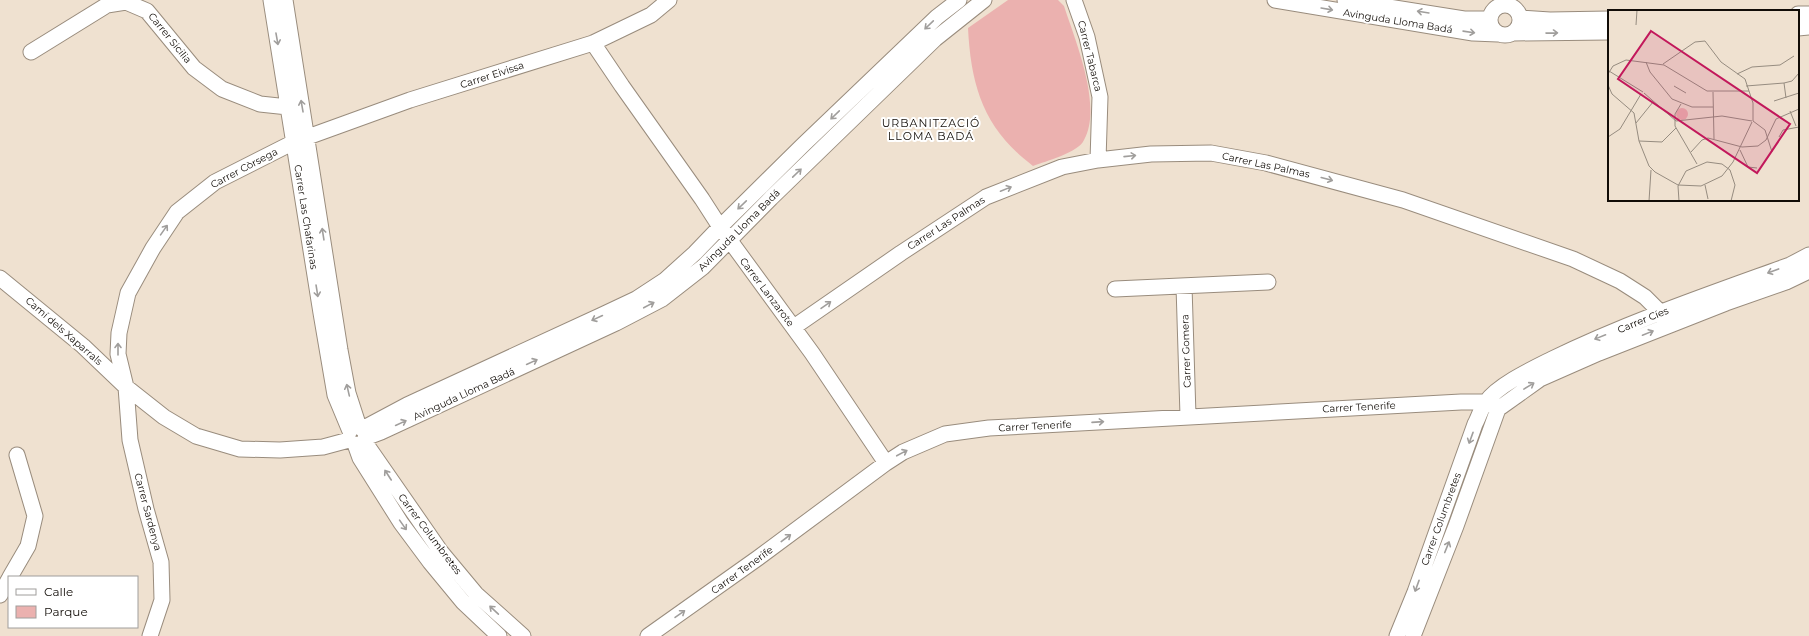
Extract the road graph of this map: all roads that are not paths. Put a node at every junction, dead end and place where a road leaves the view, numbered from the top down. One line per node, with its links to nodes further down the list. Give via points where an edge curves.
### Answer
1 (271, 0): 19 (street, Carrer Las Chafarinas, one-way to 19)
2 (285, 0): 20 (street, Carrer Las Chafarinas, one-way to 2)
3 (669, 0): 17 (street, Carrer Eivissa, via 651,15)
4 (960, 0): 22 (street, Avinguda Lloma Badá, one-way to 22, via 937,17)
5 (984, 0): 23 (street, Avinguda Lloma Badá, one-way to 5, via 935,39)
6 (1074, 0): 21 (street, Carrer Tabarca, via 1087,37 1100,97)
7 (1275, 0): 16 (street, Avinguda Lloma Badá, one-way to 16, via 1473,33)
8 (1345, 0): 9 (street, Avinguda Lloma Badá)
9 (1361, 1): 10 (street, Avinguda Lloma Badá, one-way to 9, via 1464,19)
10 (1495, 9): 11 (street, via 1506,5); 16 (street, via 1492,28)
11 (1518, 10): 12 (street, via 1550,20); 16 (street, via 1518,27)
12 (1608, 19)
13 (1809, 27): 14 (street)
14 (1799, 28)
15 (1608, 32): 16 (street, Avinguda Lloma Badá, one-way to 15)
16 (1505, 34)
17 (593, 43): 20 (street, Carrer Eivissa, via 410,100); 22 (street, Carrer Lanzarote)
18 (31, 52): 19 (street, Carrer Sicilia, via 107,5 126,2 147,11 194,68 222,89 260,104)
19 (288, 107): 20 (street, Carrer Las Chafarinas)
20 (300, 139): 33 (street, Carrer Còrsega, one-way to 20, via 118,354 119,333 128,293 177,212 215,182); 36 (street, Carrer Las Chafarinas, via 335,395)
21 (1098, 160): 30 (street, Carrer Las Palmas, one-way to 30, via 1151,154 1211,153 1266,163 1343,183 1410,202 1573,259 1620,281 1645,297); 32 (street, Carrer Las Palmas, one-way to 21, via 986,197 1062,166)
22 (720, 227): 23 (street, Carrer Lanzarote); 36 (street, Avinguda Lloma Badá, one-way to 36, via 665,280 636,299 407,405)
23 (729, 241): 32 (street, Carrer Lanzarote); 36 (street, Avinguda Lloma Badá, one-way to 23, via 381,432 609,326 662,298 703,267)
24 (1809, 255): 30 (street, Carrer Cíes, one-way to 30, via 1790,265)
25 (1809, 271): 31 (street, Carrer Cíes, via 1786,282)
26 (0, 278): 33 (street, Camí dels Xaparrals, via 83,346)
27 (1268, 282): 28 (street)
28 (1184, 286): 29 (street); 35 (street, Carrer Gomera)
29 (1115, 289)
30 (1660, 312): 31 (street, Carrer Las Palmas); 34 (street, Carrer Cíes, one-way to 34, via 1537,366 1506,384)
31 (1668, 325): 34 (street, Carrer Cíes, one-way to 31, via 1540,379)
32 (794, 327): 38 (street, Carrer Lanzarote)
33 (126, 387): 36 (street, via 164,417 196,436 240,449 323,447); 42 (street, Carrer Sardenya, via 130,440 161,562 162,600)
34 (1492, 405): 35 (street, Carrer Tenerife); 46 (street, Carrer Columbretes, one-way to 46, via 1476,424); 47 (street, Carrer Columbretes, one-way to 34, via 1456,526)
35 (1188, 416): 38 (street, Carrer Tenerife, one-way to 35, via 903,452 945,434 989,428)
36 (358, 436): 43 (street, Carrer Columbretes, one-way to 43, via 360,458 402,523 463,602); 44 (street, Carrer Columbretes, one-way to 36, via 476,594 441,552)
37 (18, 455): 39 (street, via 35,516 28,546)
38 (886, 463): 45 (street, Carrer Tenerife, one-way to 38)
39 (11, 576)
40 (8, 581): 41 (street)
41 (0, 595)
42 (150, 636)
43 (499, 636)
44 (523, 636)
45 (648, 636)
46 (1397, 636)
47 (1413, 636)

